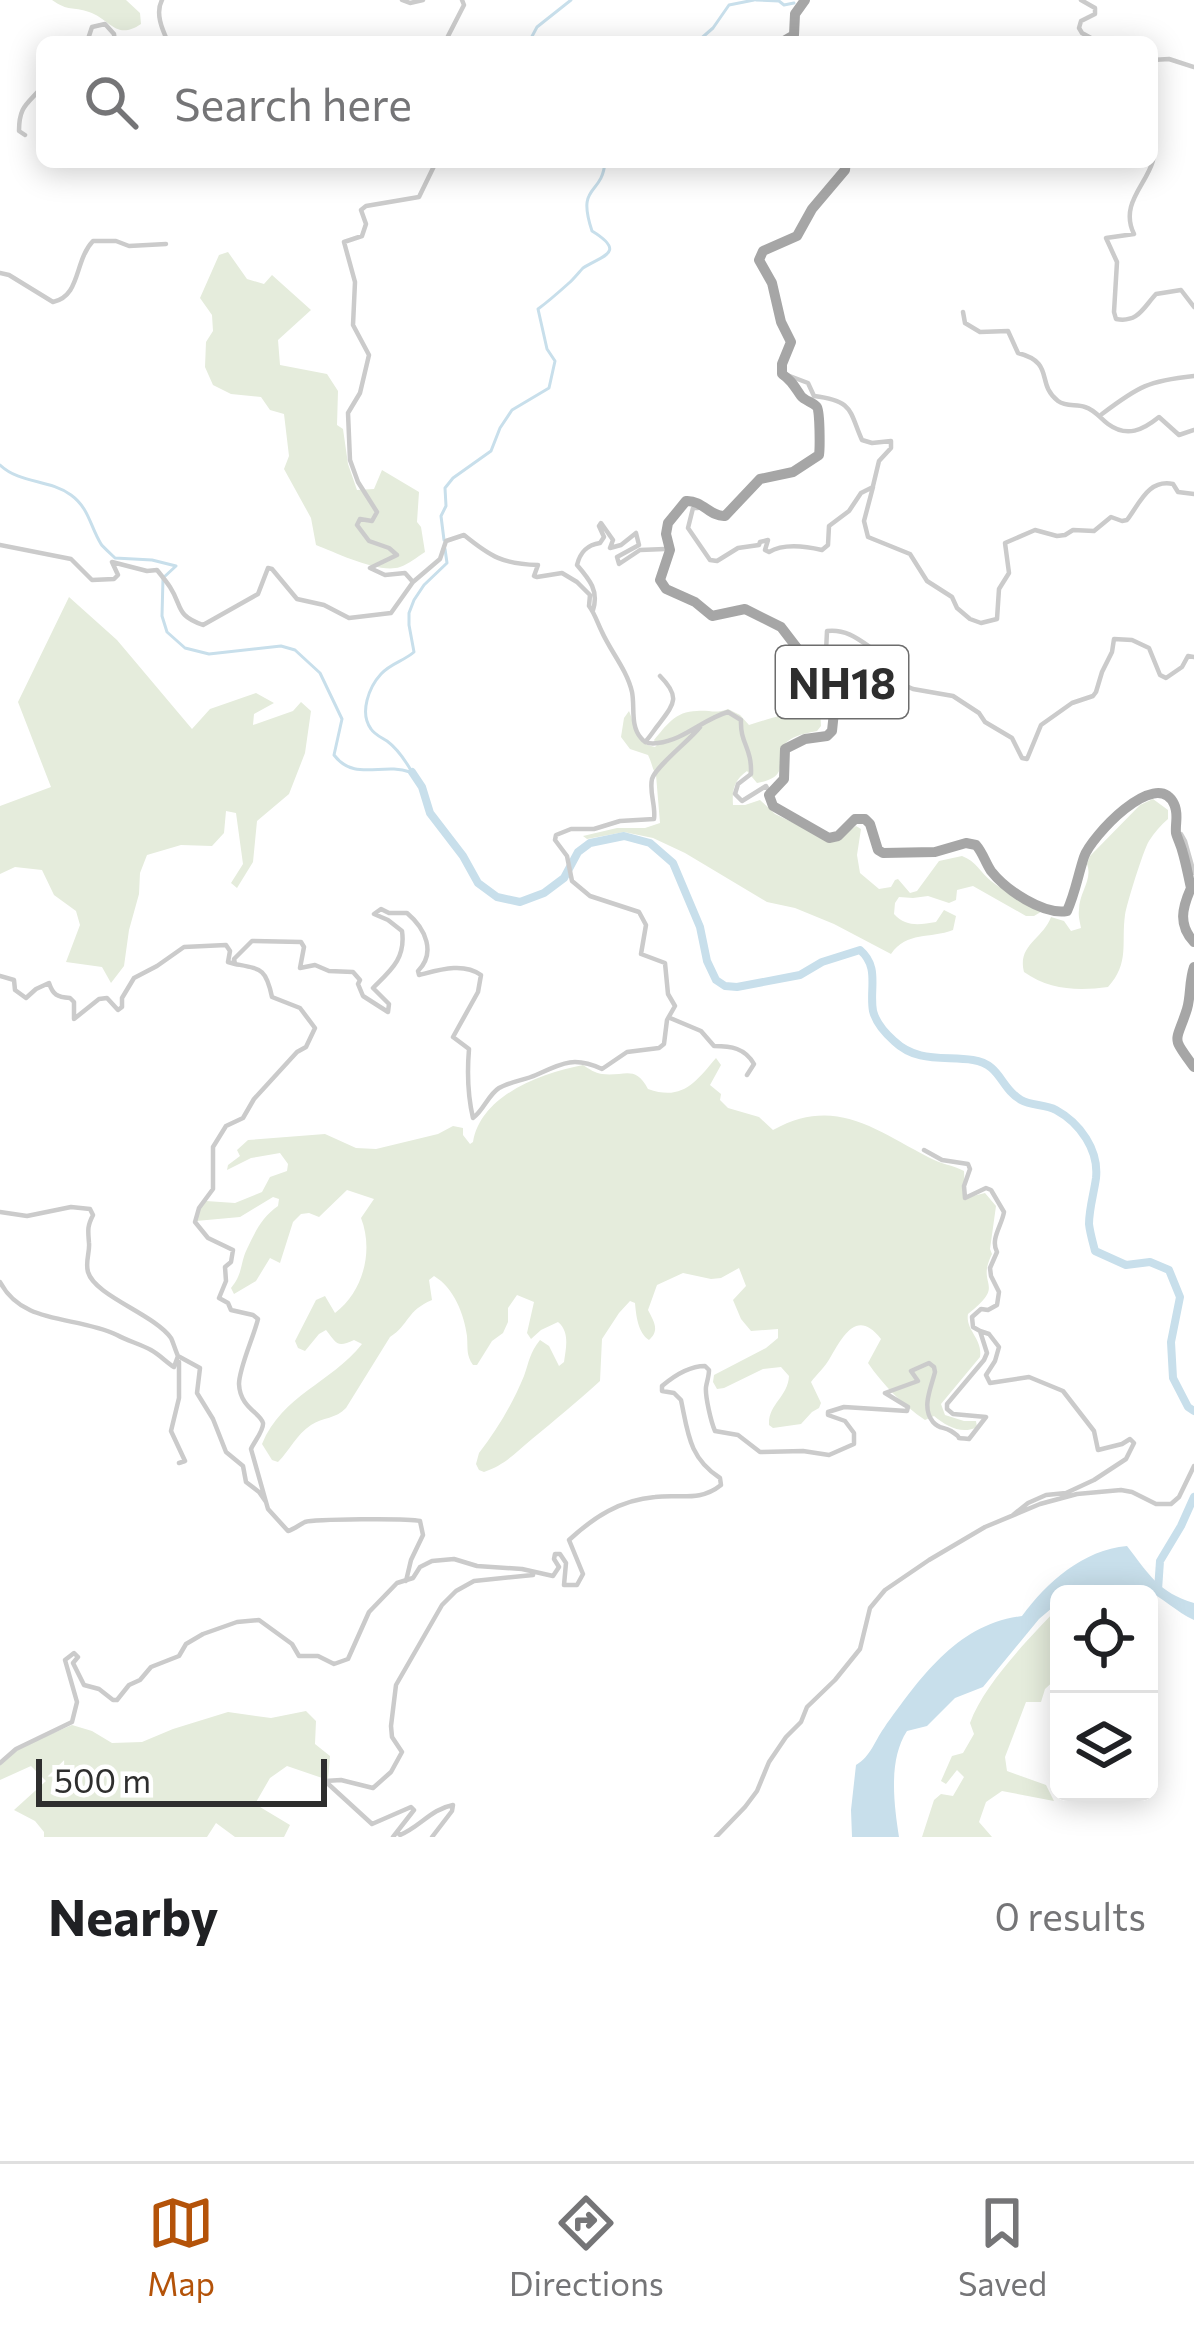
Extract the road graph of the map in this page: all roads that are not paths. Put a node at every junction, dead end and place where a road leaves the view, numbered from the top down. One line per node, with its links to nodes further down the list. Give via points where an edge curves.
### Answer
1 (162, 0): 9 (street)
2 (402, 0): 3 (street)
3 (424, 0)
4 (462, 0): 10 (street)
5 (805, 0): 11 (main road)
6 (1081, 0): 12 (street, via 1095,8 1078,28)
7 (89, 36): 8 (street, via 105,24)
8 (115, 36)
9 (165, 36)
10 (448, 36)
11 (791, 36)
12 (1087, 36)
13 (1158, 60): 14 (street)
14 (1194, 67)
15 (36, 93): 16 (street, via 20,115)
16 (25, 135)
17 (433, 168): 33 (street, via 419,196 361,210 362,236 344,242 355,282 353,325 369,355 348,412 350,460 376,512 358,525 397,555 370,568 405,573)
18 (846, 168): 24 (main road, via 797,236 759,256 791,342)
19 (1150, 168): 22 (street, via 1130,210 1135,234 1106,238 1118,262 1114,313 1128,321 1156,294 1181,290)
20 (166, 244): 21 (street, via 93,241 60,302)
21 (0, 273)
22 (1194, 307)
23 (963, 312): 26 (street, via 980,332 1008,331 1018,353 1040,364 1055,399)
24 (782, 374): 28 (street, via 850,410 862,440 891,441); 30 (main road, via 818,409 819,455 793,472 760,478)
25 (1194, 376): 26 (street, via 1152,381)
26 (1100, 415): 27 (street, via 1128,432 1159,417 1179,435)
27 (1194, 430)
28 (873, 487): 29 (street, via 868,537 910,554 927,581 981,622 997,619 1011,540 1127,520 1160,482); 30 (street, via 829,526 822,550 784,545 769,552 768,540 710,560 690,533 689,516 693,508)
29 (1194, 494)
30 (718, 516): 32 (main road, via 686,501 668,523)
31 (0, 544): 33 (street, via 70,560 92,580 114,579 112,562 157,570 180,613 203,626 258,594 268,568 297,599 349,618 391,613)
32 (670, 548): 34 (street, via 640,550 619,564 616,557 639,545 636,533 610,548 601,524 604,537 580,554 578,566 595,590); 35 (main road, NH18, via 660,578 666,589 712,616 741,609 760,616 807,658)
33 (413, 582): 34 (street, via 440,559 446,541 464,536 492,558 538,565 537,578 562,573 578,582)
34 (593, 610): 39 (street, via 626,676)
35 (826, 653): 36 (street, via 826,631 851,634 887,658 888,678 953,696 1028,759 1041,725 1094,696 1114,639 1149,648 1166,678); 40 (main road, NH18, via 836,652 847,671 834,726 827,736 788,746 784,778)
36 (1194, 657)
37 (660, 676): 39 (street, via 673,704)
38 (700, 727): 39 (street); 40 (street, via 728,712 741,720 751,774 735,794 742,801 758,788); 47 (street, via 654,772 654,819 571,829 555,840 577,887 639,912 646,925 641,954 665,963 675,1006)
39 (645, 742)
40 (770, 793): 41 (main road, via 773,806 830,838 865,819 883,853 976,845 1009,888 1060,913 1069,909 1084,854 1120,814 1154,791 1166,794)
41 (1177, 818): 42 (street); 43 (main road, via 1191,888 1183,920)
42 (1194, 873)
43 (1194, 942)
44 (235, 964): 46 (street, via 226,945 184,947 134,978 118,1010 99,999 74,1019 74,1003 52,993 50,983 26,998); 47 (street, via 252,941 302,943 301,968 353,972 363,996 388,1012 373,988 401,956 402,932 374,914 407,913 429,952 419,975 454,968 481,974 453,1037 469,1049 473,1118 500,1088 555,1064 584,1061 602,1070 627,1052 659,1048); 57 (street, via 262,971 272,997 300,1008 315,1028 243,1118 226,1126 213,1147 213,1189 194,1222 233,1250 219,1298 258,1319 239,1379 245,1405 263,1422 250,1449)
45 (1194, 967): 48 (main road, via 1177,1033)
46 (0, 976)
47 (669, 1017): 49 (street, via 701,1030 714,1046 745,1052 754,1064)
48 (1194, 1066)
49 (747, 1075)
50 (924, 1150): 53 (street, via 968,1164 965,1198 986,1188 1004,1211 990,1268 999,1299 972,1316)
51 (0, 1212): 54 (street, via 90,1209 88,1273 96,1287 164,1330)
52 (0, 1282): 54 (street, via 34,1314 117,1335 174,1367)
53 (980, 1331): 58 (street, via 999,1348 990,1383 1036,1379 1070,1397 1098,1450 1134,1443 1126,1459 1094,1480); 59 (street, via 985,1360 947,1404 953,1414 986,1417 969,1439 929,1414 932,1364 910,1371 918,1381 885,1394 908,1411 828,1412 856,1438 829,1455 760,1452 738,1435 715,1431 705,1390 710,1370 694,1366 671,1378 662,1391 681,1400 693,1451 721,1485 706,1495 656,1496 595,1516 569,1540 583,1574 577,1585 564,1585 560,1554 556,1574)
54 (178, 1356): 55 (street, via 171,1431 185,1461); 57 (street, via 200,1368 197,1393 221,1445)
55 (179, 1463)
56 (1194, 1466): 58 (street, via 1171,1504 1108,1490)
57 (266, 1503): 60 (street, via 288,1531 309,1520 421,1521)
58 (1013, 1515): 64 (street, via 885,1590 870,1607 860,1649 807,1706 757,1791)
59 (538, 1574): 60 (street, via 454,1558 432,1561); 62 (street, via 474,1581 449,1598 396,1684 391,1726 401,1752 392,1772 373,1788 325,1781 372,1824 412,1808)
60 (406, 1581): 61 (street, via 369,1612 342,1663 299,1656 259,1620 237,1622 186,1644 113,1700 84,1684 74,1653 65,1660 76,1702 72,1722)
61 (0, 1763)
62 (395, 1835): 63 (street, via 453,1804)
63 (432, 1837)
64 (716, 1837)

